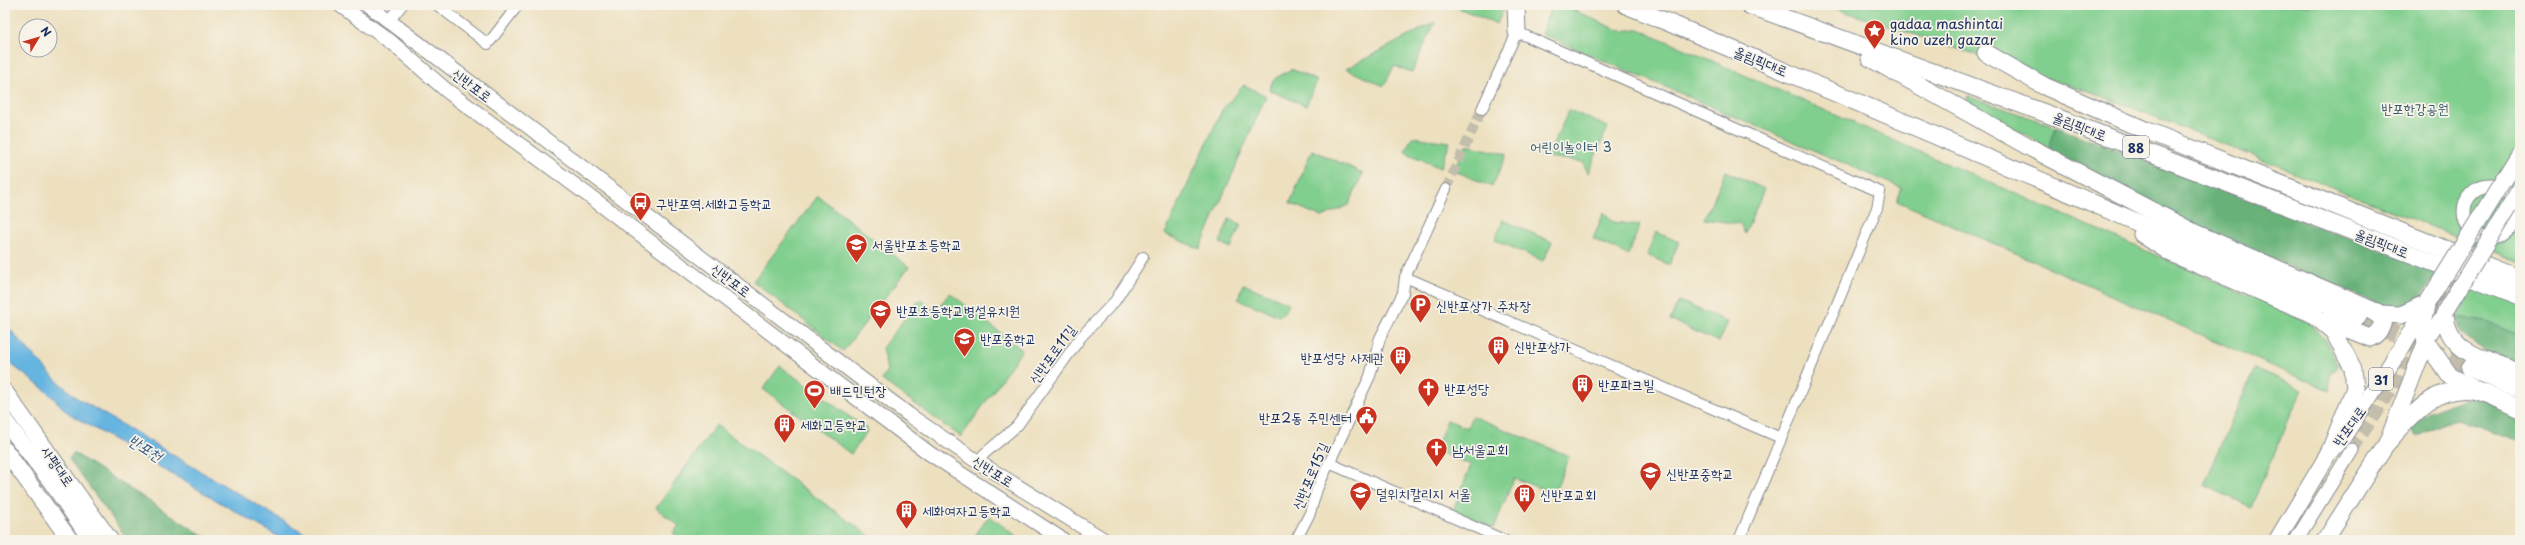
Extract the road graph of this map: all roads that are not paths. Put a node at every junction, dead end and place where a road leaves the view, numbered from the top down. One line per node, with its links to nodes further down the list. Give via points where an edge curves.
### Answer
1 (340, 5): 49 (main road, 신반포로, via 391,42 446,90 929,453)
2 (368, 5): 9 (main road, 신반포로)
3 (402, 5): 9 (street)
4 (437, 5): 5 (street, via 488,44)
5 (518, 5)
6 (1516, 5): 11 (highway)
7 (1626, 5): 18 (highway, 올림픽대로)
8 (1749, 5): 10 (highway, 올림픽대로 / 88)
9 (389, 21): 44 (main road, 신반포로, via 909,415)
10 (1819, 29): 19 (highway, 올림픽대로 / 88); 28 (highway, via 2033,150 2195,234)
11 (1517, 32): 13 (street); 39 (street, via 1880,192 1877,208)
12 (1986, 54): 14 (highway, via 2044,86)
13 (1482, 109)
14 (2145, 130): 19 (highway); 22 (highway)
15 (2520, 153): 26 (main road, 반포대로 / 31, bridge)
16 (1446, 189): 23 (street, 신반포로15길)
17 (2520, 189): 27 (main road, 31, bridge)
18 (2098, 206): 28 (highway, 올림픽대로); 29 (highway, via 2171,253)
19 (2306, 212): 20 (highway, 올림픽대로 / 88)
20 (2380, 242): 22 (highway); 25 (highway, 올림픽대로 / 88)
21 (1144, 257): 44 (street, 신반포로11길, via 1115,301 1080,337 1017,426)
22 (2499, 272): 24 (highway)
23 (1405, 277): 39 (street); 45 (street, 신반포로15길, via 1402,293 1380,338 1370,376)
24 (2520, 279)
25 (2520, 296)
26 (2427, 303): 28 (highway, via 2401,315); 30 (highway, via 2422,323); 43 (main road, 반포대로 / 31, via 2398,354 2343,437)
27 (2445, 311): 30 (street, 31); 31 (highway, via 2448,332)
28 (2363, 312): 29 (highway, via 2383,318 2380,330 2370,338)
29 (2313, 314): 43 (highway, via 2340,339 2355,377 2354,395)
30 (2426, 342): 33 (highway, via 2441,366); 40 (main road, 31)
31 (2469, 360): 32 (highway); 33 (highway, via 2456,354 2452,361 2452,370); 34 (highway)
32 (2520, 373)
33 (2458, 381): 35 (highway)
34 (2520, 390)
35 (2477, 391): 37 (highway); 40 (highway, via 2457,391 2431,401 2410,416)
36 (5, 392): 48 (main road, 사평대로)
37 (2520, 409)
38 (6, 422): 47 (main road)
39 (1781, 438): 53 (street)
40 (2388, 443): 56 (main road, 31)
41 (5, 450): 46 (main road)
42 (2352, 450): 55 (street, 반포대로)
43 (2330, 451): 54 (main road, 반포대로 / 31)
44 (978, 462): 50 (main road, 신반포로)
45 (1329, 463): 51 (street, 신반포로15길, via 1310,513); 52 (street)
46 (70, 540)
47 (91, 540)
48 (110, 540)
49 (1063, 540)
50 (1104, 540)
51 (1296, 540)
52 (1504, 540)
53 (1739, 540)
54 (2277, 540)
55 (2296, 540)
56 (2325, 540)

